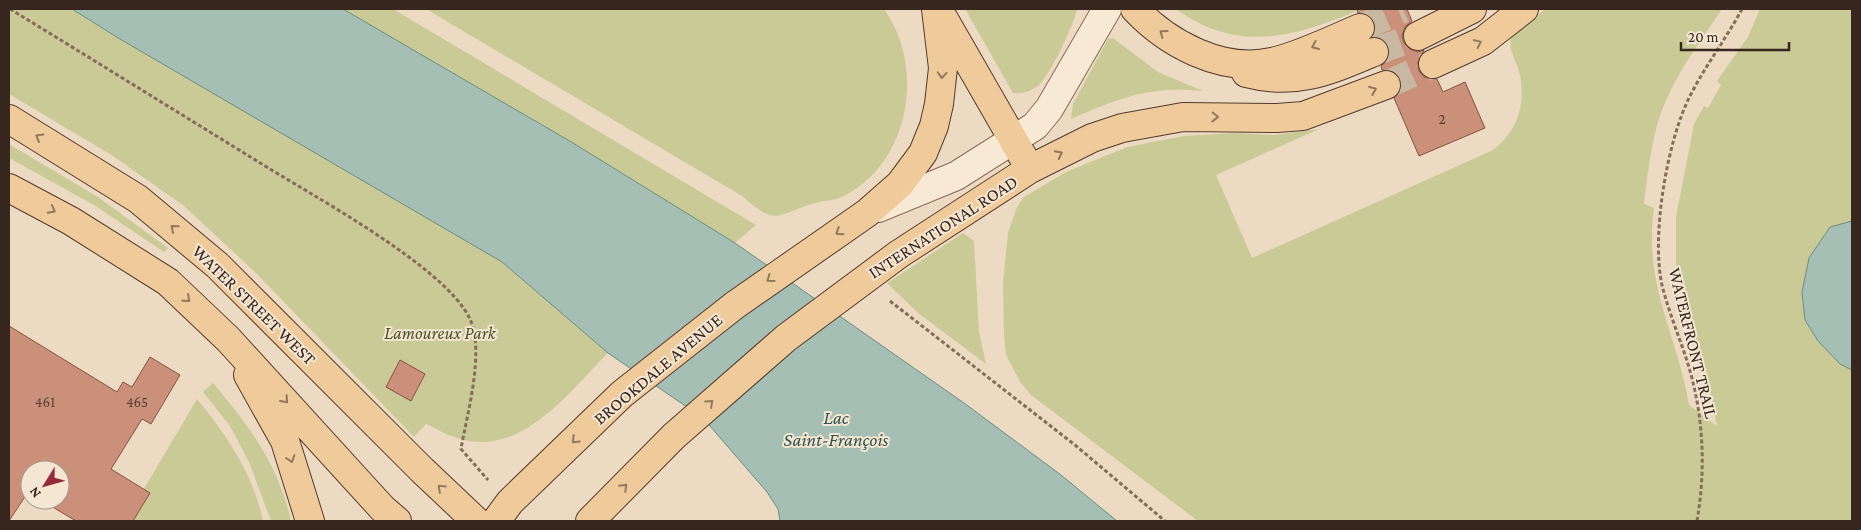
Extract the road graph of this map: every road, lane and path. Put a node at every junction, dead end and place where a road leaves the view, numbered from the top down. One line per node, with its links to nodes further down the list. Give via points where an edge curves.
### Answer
1 (10, 9): 22 (path, via 391,245 452,293 464,308 475,336 473,378 461,449)
2 (937, 9): 15 (main road, INTERNATIONAL ROAD); 18 (main road, INTERNATIONAL ROAD, one-way to 18, via 942,68 934,126 924,153 910,172)
3 (1107, 9): 15 (street, via 1044,118)
4 (1136, 9): 11 (main road, one-way to 4, via 1169,38)
5 (1472, 9): 9 (main road)
6 (1524, 9): 12 (main road, one-way to 6, via 1483,41)
7 (1742, 9): 28 (path, WATERFRONT TRAIL, via 1704,69 1680,120 1670,154 1661,215 1658,251 1662,284 1693,382 1703,453)
8 (1360, 28): 11 (main road, one-way to 11, via 1270,62)
9 (1418, 36)
10 (1374, 52): 11 (main road, via 1303,78 1247,74)
11 (1217, 60)
12 (1434, 64)
13 (1386, 85): 16 (main road, INTERNATIONAL ROAD, one-way to 13, via 1092,138 1122,128 1183,117 1303,116)
14 (9, 119): 25 (main road, WATER STREET WEST, one-way to 14, via 217,265 138,199)
15 (1013, 140): 16 (main road, INTERNATIONAL ROAD); 18 (street, via 956,176 908,193)
16 (1030, 169): 26 (main road, INTERNATIONAL ROAD, one-way to 16, via 674,436 786,338 856,284)
17 (9, 188): 21 (main road, one-way to 21, via 141,264 174,287)
18 (867, 213): 19 (main road, INTERNATIONAL ROAD, one-way to 19)
19 (810, 251): 22 (main road, BROOKDALE AVENUE, one-way to 22, via 622,394)
20 (888, 299): 27 (path, via 1075,445)
21 (228, 339): 23 (main road, one-way to 23, via 285,441); 24 (main road, one-way to 24)
22 (503, 512)
23 (310, 521)
24 (397, 521)
25 (476, 521)
26 (590, 521)
27 (1165, 521)
28 (1697, 521)

